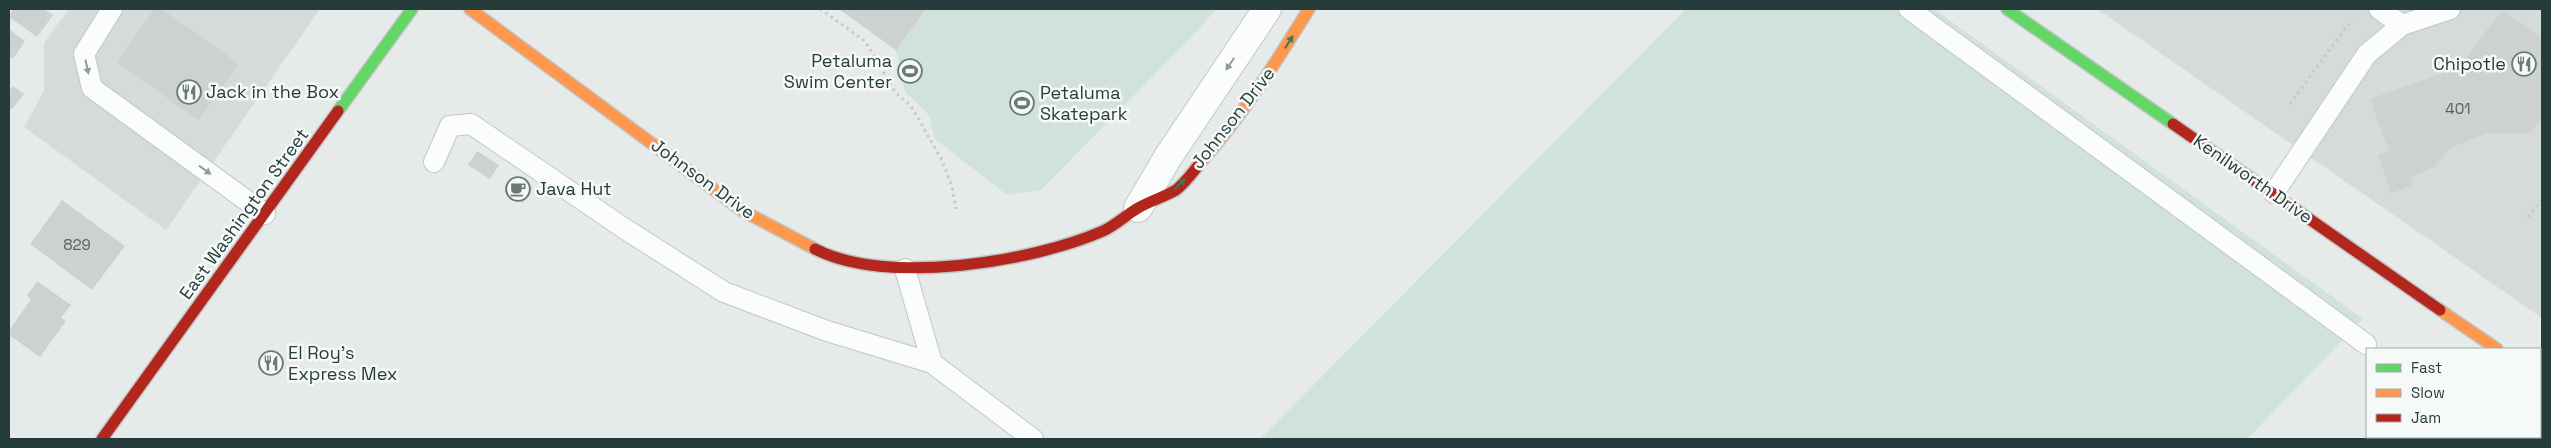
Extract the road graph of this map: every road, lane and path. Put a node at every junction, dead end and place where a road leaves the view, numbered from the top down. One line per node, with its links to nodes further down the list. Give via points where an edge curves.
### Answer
1 (112, 9): 18 (lane, one-way to 18, via 84,54 92,88)
2 (412, 9): 18 (street, East Washington Street)
3 (470, 9): 20 (street, Johnson Drive, via 743,211 832,258)
4 (820, 9): 17 (path, via 865,40 896,93 911,106 942,160)
5 (1267, 9): 16 (street, Johnson Drive, one-way to 16, via 1168,157)
6 (1309, 9): 16 (street, Johnson Drive, one-way to 6, via 1177,189 1223,138)
7 (1909, 9): 21 (lane)
8 (2007, 9): 14 (street, Kenilworth Drive)
9 (2450, 9): 11 (lane)
10 (2370, 13): 11 (lane); 12 (path, via 2347,26)
11 (2402, 24): 14 (lane, via 2367,54)
12 (2290, 104)
13 (434, 162): 23 (lane, via 450,126 471,124 724,292 827,331)
14 (2274, 193): 22 (street, Kenilworth Drive)
15 (2542, 200): 19 (path)
16 (1138, 208): 20 (street, Johnson Drive, via 1105,230 1005,261)
17 (956, 209)
18 (265, 214): 24 (street, East Washington Street)
19 (2528, 217)
20 (905, 269): 23 (lane)
21 (2366, 344)
22 (2496, 348)
23 (932, 363): 25 (lane)
24 (105, 438)
25 (1033, 439)

